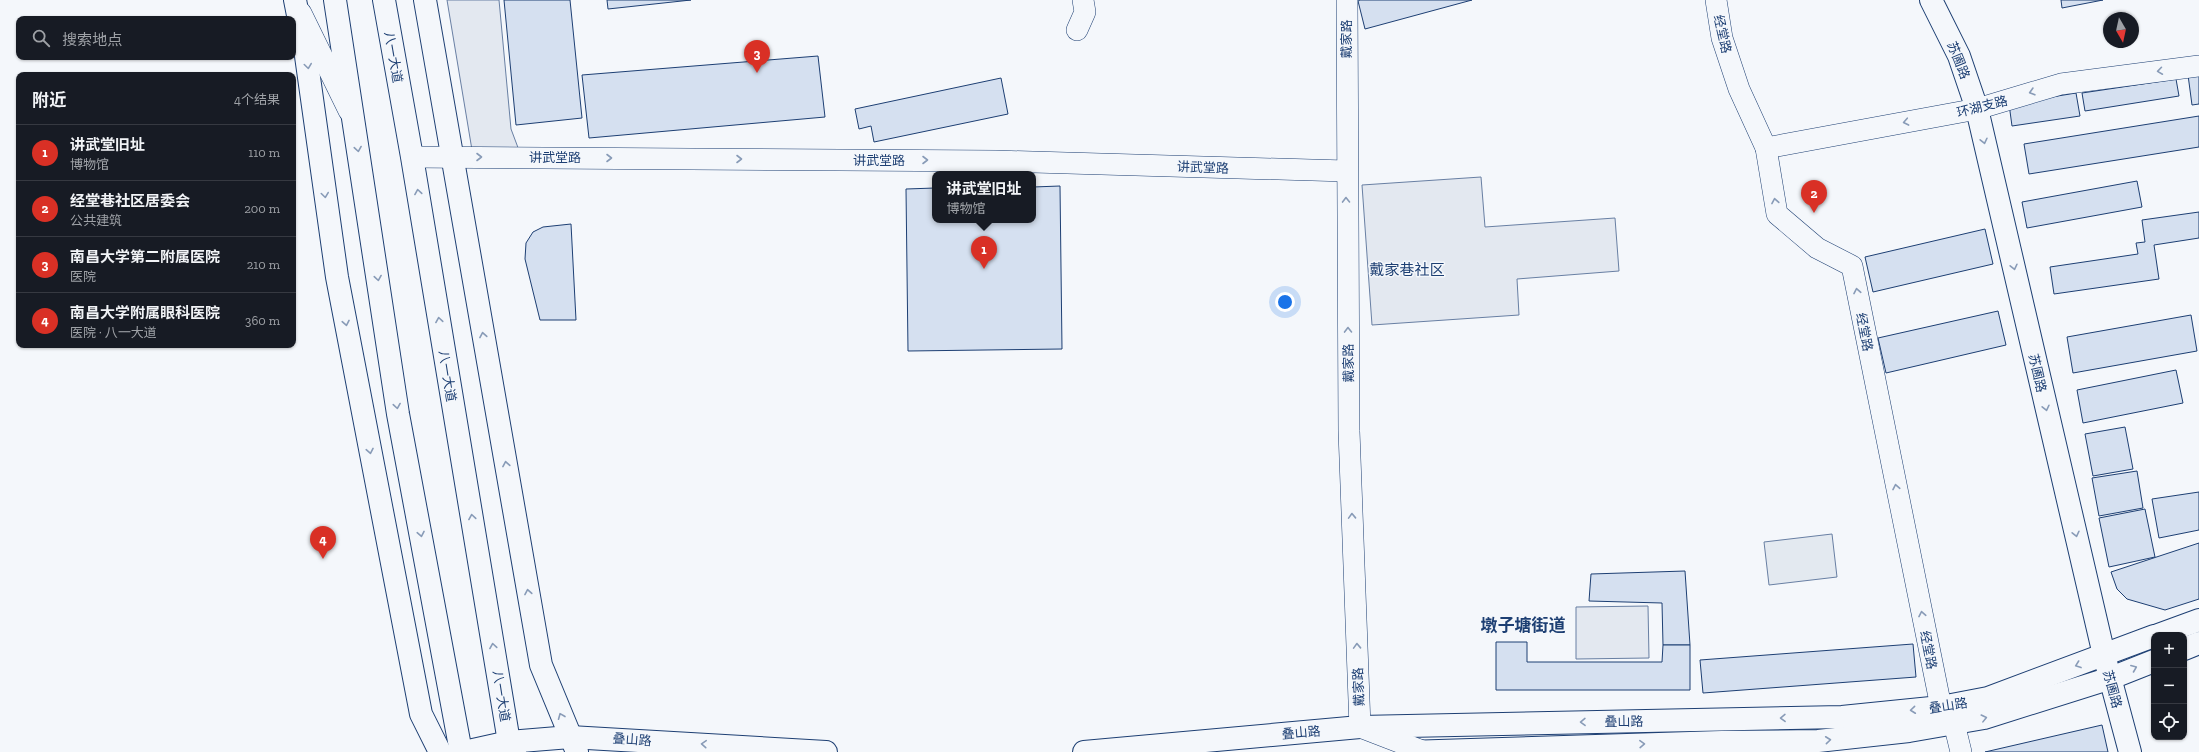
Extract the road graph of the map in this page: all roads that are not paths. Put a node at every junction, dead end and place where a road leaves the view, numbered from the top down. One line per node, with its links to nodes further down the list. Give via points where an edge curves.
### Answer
1 (295, 0): 12 (street); 30 (main road, one-way to 30, via 306,56 343,308 421,714)
2 (335, 0): 12 (main road)
3 (384, 0): 14 (main road, 八一大道)
4 (425, 0): 15 (main road)
5 (1084, 0): 9 (street, via 1085,12)
6 (1346, 0): 16 (street, 戴家路)
7 (1716, 0): 13 (street, 经堂路, via 1722,38 1737,82)
8 (1932, 0): 11 (main road, 苏圃路, via 1959,56)
9 (1078, 30)
10 (2199, 66): 11 (street, 环湖支路, one-way to 11, via 2061,84)
11 (1977, 109): 13 (street, 环湖支路, one-way to 13); 22 (main road, 苏圃路, one-way to 22)
12 (354, 121): 31 (main road, one-way to 31, via 398,414)
13 (1766, 148): 25 (street, 经堂路, one-way to 13, via 1852,266 1817,248 1777,214)
14 (412, 157): 15 (street, 讲武堂路); 28 (main road, 八一大道, one-way to 14)
15 (452, 157): 16 (street, 讲武堂路, one-way to 16, via 996,161); 27 (main road, one-way to 15, via 541,665)
16 (1346, 170): 26 (street, 戴家路, one-way to 16, via 1349,431)
17 (2199, 620): 18 (main road)
18 (2166, 632)
19 (2151, 637): 22 (main road, 叠山路)
20 (2199, 643): 21 (main road)
21 (2187, 648)
22 (2104, 655): 24 (main road, 苏圃路); 25 (main road, 叠山路, one-way to 25)
23 (2151, 661): 24 (main road, 叠山路, one-way to 23)
24 (2111, 678): 25 (main road, 叠山路, one-way to 24, via 1984,718); 36 (main road, 苏圃路)
25 (1948, 715): 26 (main road, 叠山路, one-way to 26); 29 (main road, 叠山路, one-way to 25, via 1818,741 1909,731); 35 (street)
26 (1360, 727): 33 (main road, 叠山路); 34 (street)
27 (573, 744): 28 (main road, 叠山路); 32 (main road, 叠山路, one-way to 27)
28 (512, 747): 31 (main road, 叠山路)
29 (1615, 748): 34 (main road, 叠山路)
30 (440, 752)
31 (463, 752)
32 (826, 752)
33 (1084, 752)
34 (1419, 752)
35 (1961, 752)
36 (2130, 752)

